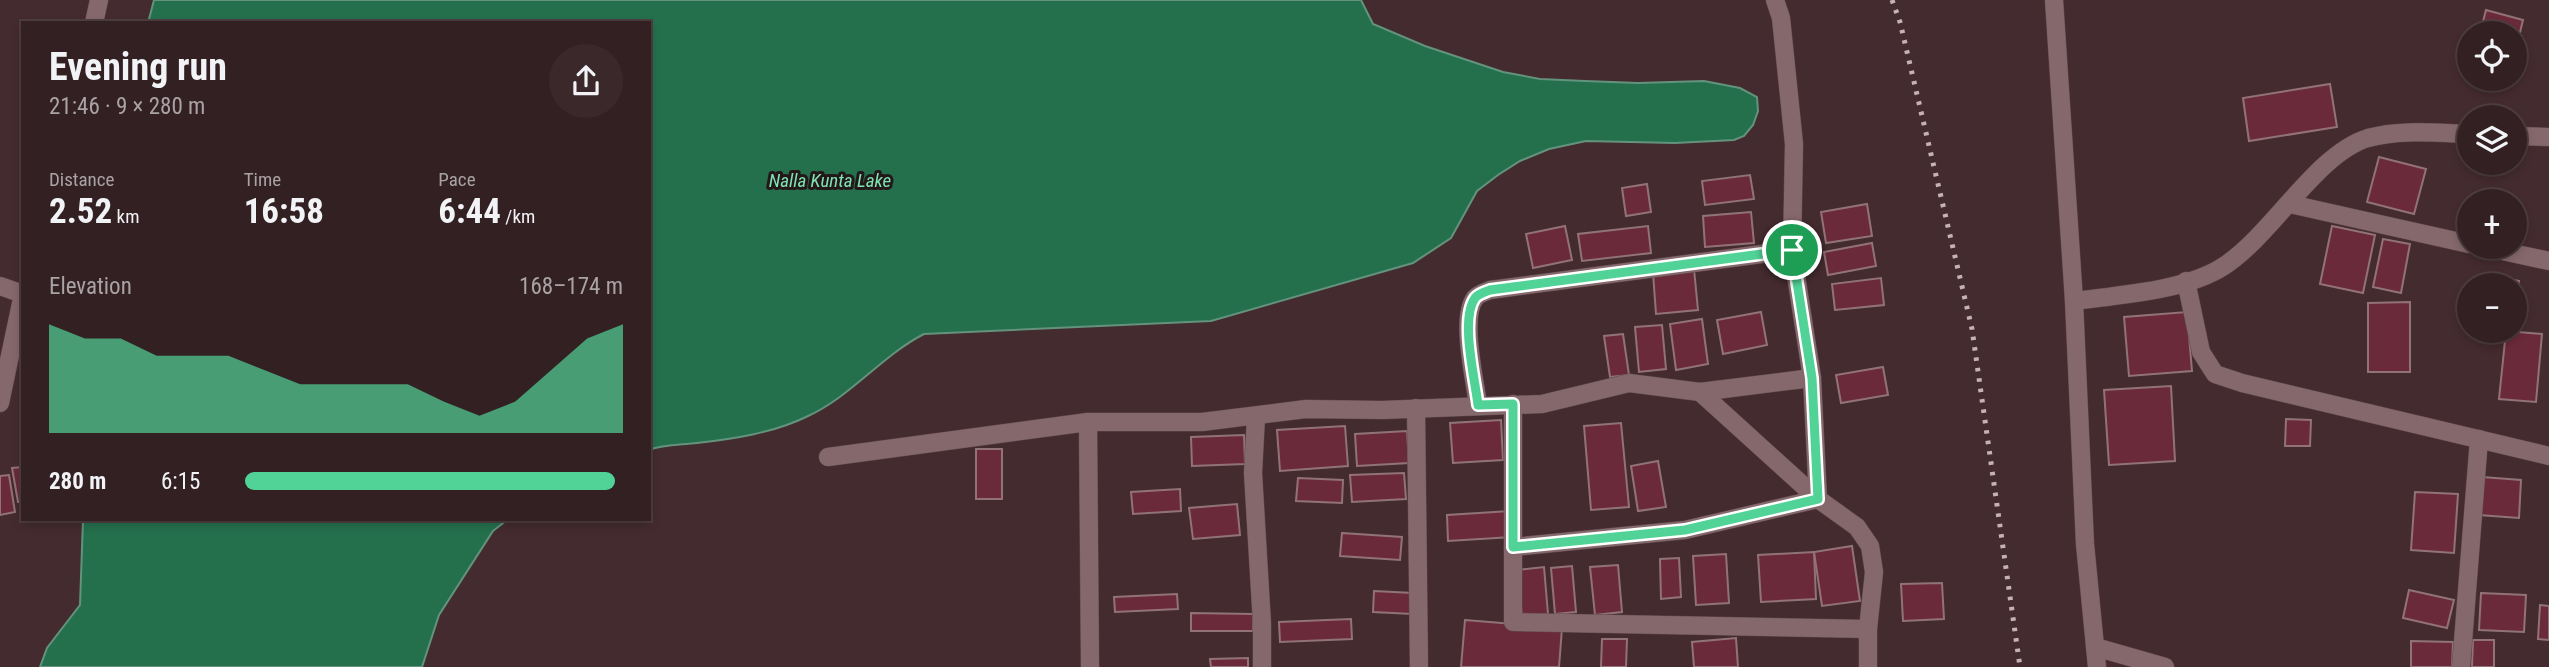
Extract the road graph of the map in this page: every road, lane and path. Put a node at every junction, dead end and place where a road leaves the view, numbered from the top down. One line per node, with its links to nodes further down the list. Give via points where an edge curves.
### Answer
1 (99, 0): 4 (street)
2 (1775, 0): 10 (street, via 1781,18 1794,144)
3 (2054, 0): 16 (street)
4 (94, 21)
5 (2457, 134): 8 (street, via 2410,132 2367,139 2329,160)
6 (2527, 136): 7 (street)
7 (2549, 137)
8 (2290, 204): 9 (street); 13 (street, via 2223,267)
9 (2457, 241)
10 (1792, 250): 18 (street); 22 (street, via 1490,290 1476,296 1468,327)
11 (2527, 256): 12 (street)
12 (2549, 261)
13 (2186, 281): 16 (street); 26 (street, via 2201,352 2215,374)
14 (0, 286): 15 (street)
15 (21, 293)
16 (2074, 301): 32 (street, via 2085,544)
17 (21, 303): 20 (street)
18 (1812, 378): 19 (street); 29 (street)
19 (1700, 392): 21 (street, via 1629,383 1542,404); 29 (street)
20 (0, 403)
21 (1513, 404): 22 (street); 30 (street)
22 (1478, 405): 23 (street)
23 (1416, 408): 24 (street, via 1306,409); 35 (street)
24 (1256, 416): 25 (street, via 1202,422); 34 (street, via 1253,473)
25 (1088, 422): 28 (street); 33 (street)
26 (2479, 439): 27 (street); 39 (street)
27 (2549, 456)
28 (828, 457)
29 (1818, 499): 30 (street, via 1685,530); 31 (street, via 1857,527 1870,546 1874,572)
30 (1513, 547): 31 (street, via 1513,622)
31 (1868, 629): 36 (street)
32 (2095, 647): 37 (street); 38 (street)
33 (1090, 667)
34 (1262, 667)
35 (1419, 667)
36 (1868, 667)
37 (2098, 667)
38 (2165, 667)
39 (2461, 667)

